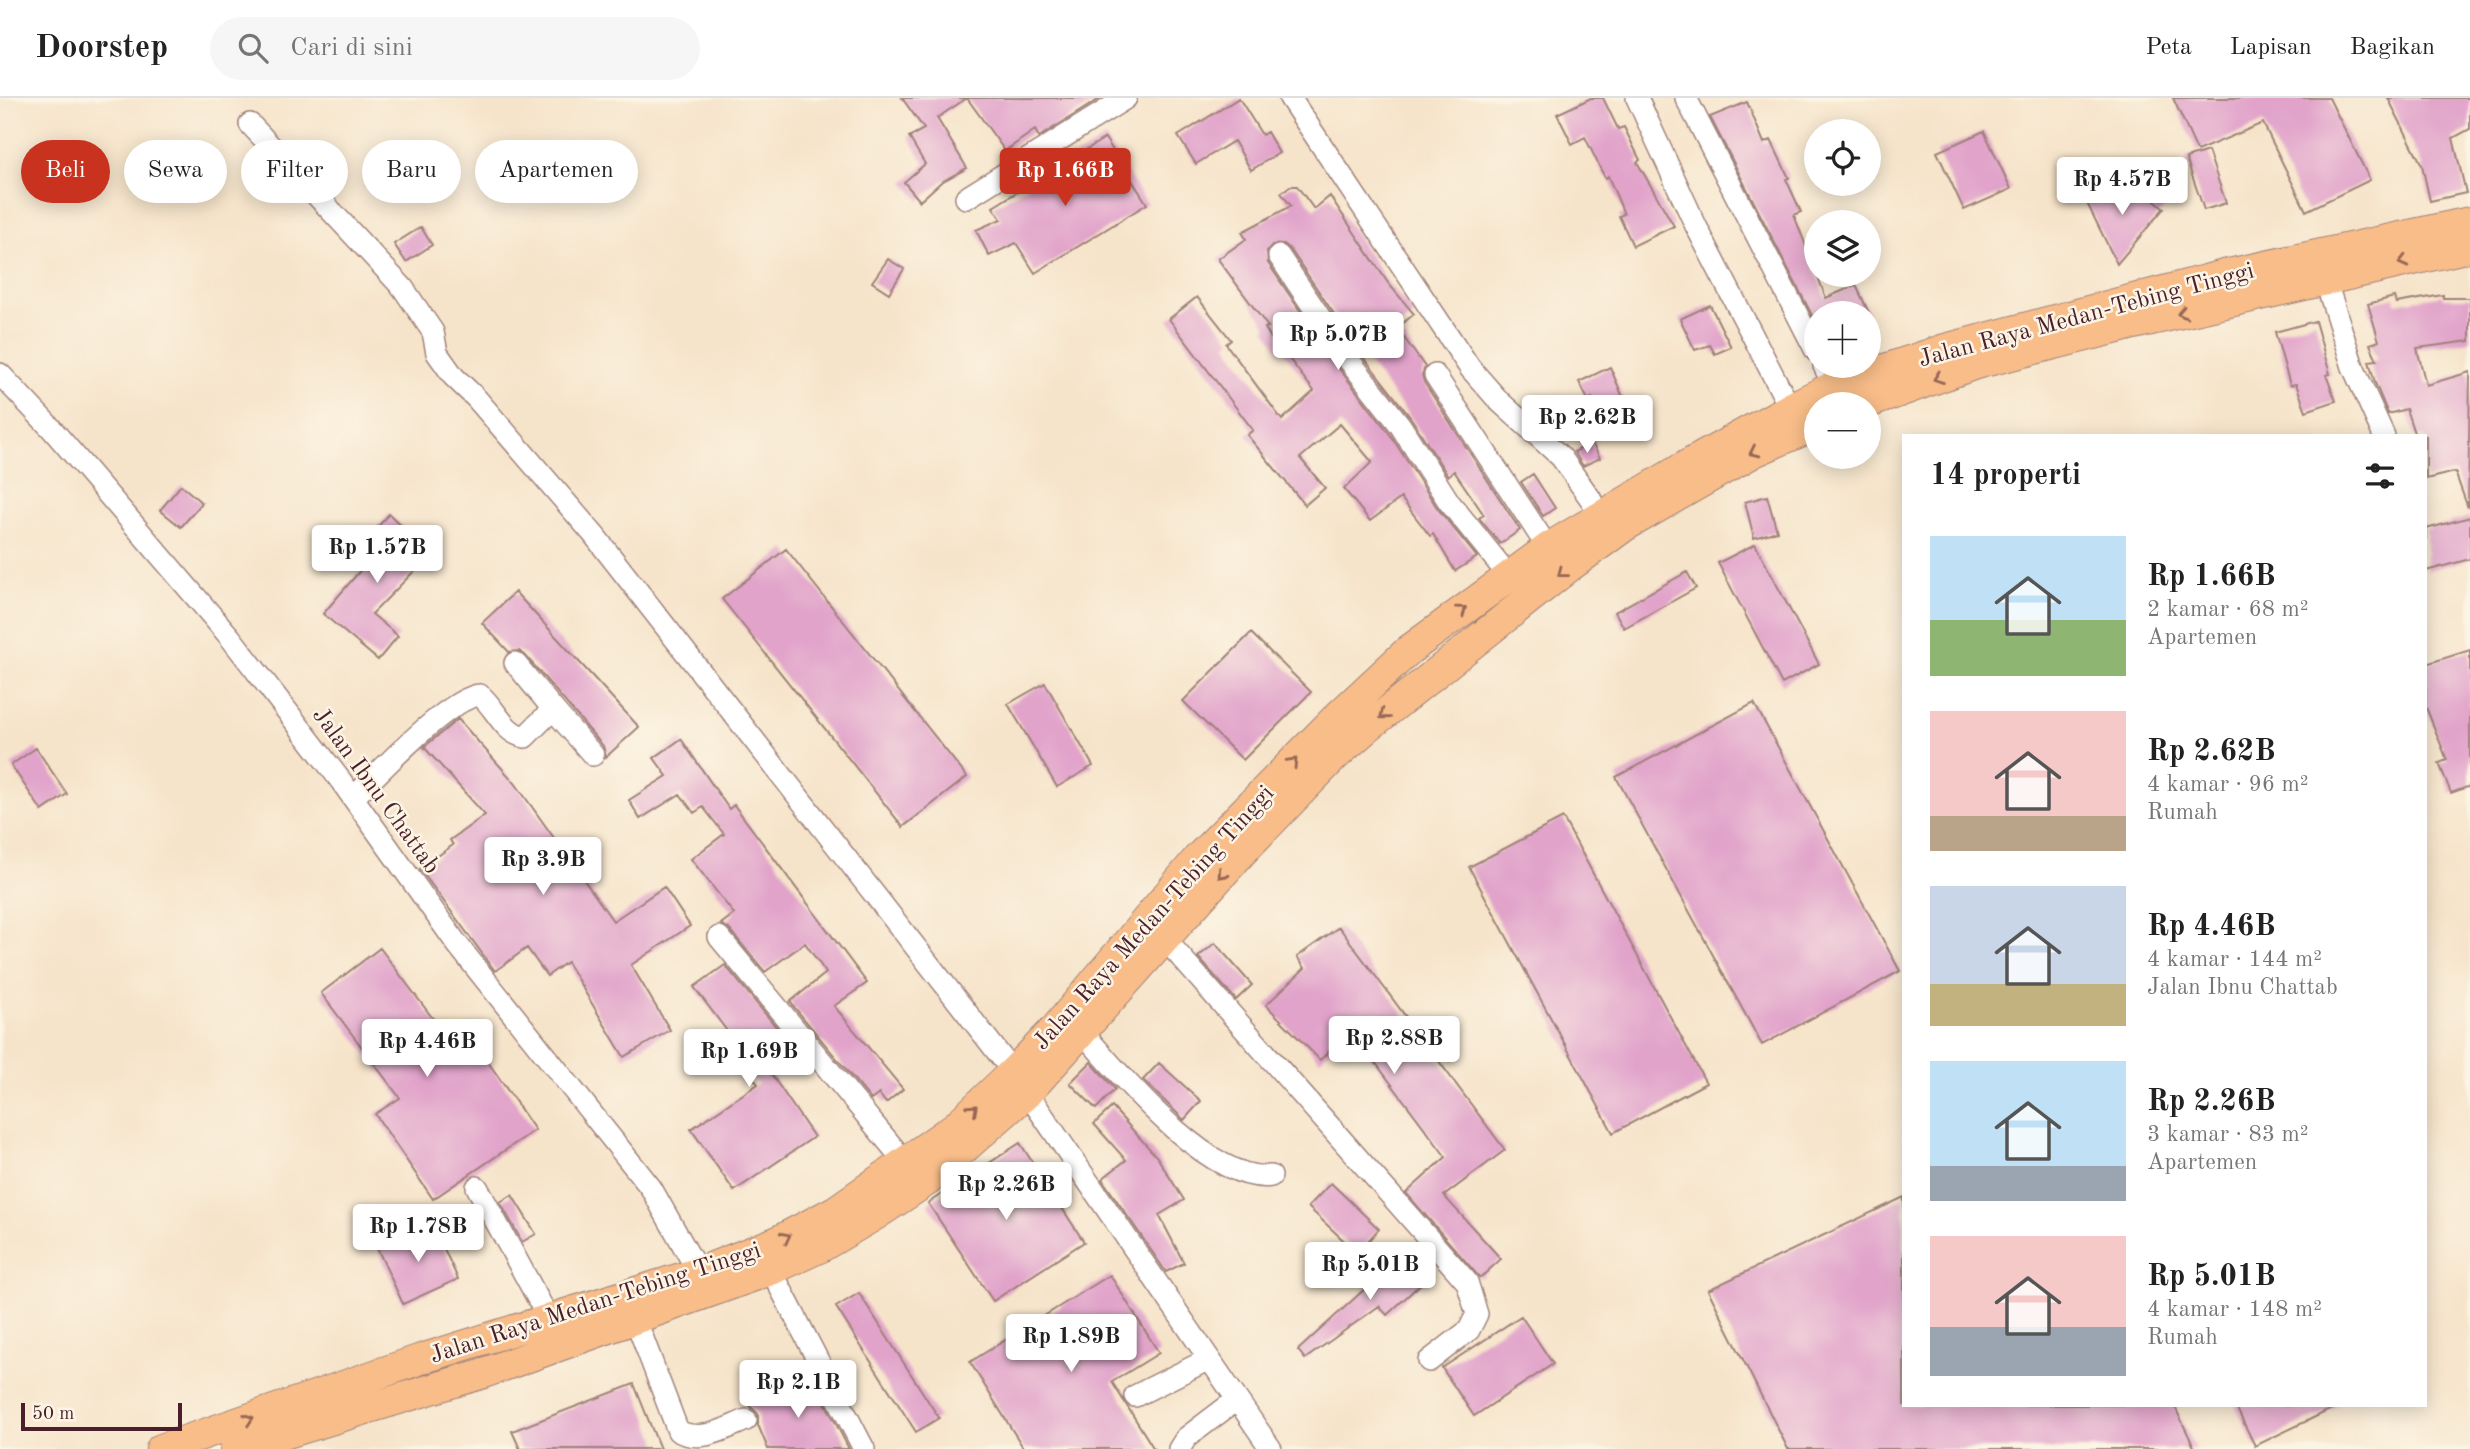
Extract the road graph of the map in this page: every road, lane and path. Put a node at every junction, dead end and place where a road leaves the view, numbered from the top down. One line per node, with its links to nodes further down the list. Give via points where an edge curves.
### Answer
1 (1126, 98): 6 (street)
2 (1290, 98): 20 (street, via 1470,368 1561,457)
3 (1637, 98): 17 (street, via 1696,226)
4 (1686, 98): 11 (street)
5 (250, 124): 30 (street, via 403,288 433,332 437,353 454,377 594,535)
6 (966, 198)
7 (2470, 222): 12 (highway, Jalan Raya Medan-Tebing Tinggi, via 2224,275)
8 (2470, 247): 10 (highway, Jalan Raya Medan-Tebing Tinggi, one-way to 10)
9 (1279, 256): 22 (street, via 1449,502)
10 (2326, 282): 16 (highway, Jalan Raya Medan-Tebing Tinggi, one-way to 16, via 1976,364); 19 (street, via 2353,367)
11 (1804, 328)
12 (1881, 366)
13 (0, 374): 26 (street, Jalan Ibnu Chattab, via 230,637)
14 (1435, 375): 21 (street)
15 (1827, 378): 17 (highway, Jalan Raya Medan-Tebing Tinggi)
16 (1881, 399)
17 (1790, 408): 20 (highway, Jalan Raya Medan-Tebing Tinggi)
18 (1804, 430): 28 (highway, Jalan Raya Medan-Tebing Tinggi, one-way to 28, via 1754,452 1649,512 1559,575 1334,757)
19 (2383, 434)
20 (1602, 515): 21 (highway, Jalan Raya Medan-Tebing Tinggi)
21 (1548, 548): 22 (highway, Jalan Raya Medan-Tebing Tinggi)
22 (1508, 575): 30 (highway, Jalan Raya Medan-Tebing Tinggi, one-way to 22, via 1055,1029 1199,857 1409,650)
23 (515, 663): 24 (street)
24 (553, 709): 25 (street); 26 (street, via 524,737 509,731 480,695 472,696 441,715)
25 (593, 755)
26 (353, 798): 35 (street, Jalan Ibnu Chattab, via 457,944 651,1188)
27 (719, 937): 31 (street)
28 (1164, 939): 29 (highway, Jalan Raya Medan-Tebing Tinggi); 39 (street, via 1466,1282 1477,1314 1469,1330)
29 (1083, 1033): 30 (highway, Jalan Raya Medan-Tebing Tinggi); 32 (street, via 1142,1100 1196,1146 1239,1173)
30 (1019, 1083): 31 (highway, Jalan Raya Medan-Tebing Tinggi, one-way to 30); 34 (highway, Jalan Raya Medan-Tebing Tinggi, via 928,1181 821,1247); 38 (street)
31 (905, 1162): 35 (highway, Jalan Raya Medan-Tebing Tinggi, one-way to 31, via 835,1211)
32 (1271, 1176)
33 (477, 1186): 37 (street)
34 (771, 1270): 35 (highway, Jalan Raya Medan-Tebing Tinggi); 45 (street)
35 (704, 1282): 36 (highway, Jalan Raya Medan-Tebing Tinggi); 37 (highway, Jalan Raya Medan-Tebing Tinggi)
36 (635, 1318): 42 (street, via 678,1431 696,1437); 44 (highway, Jalan Raya Medan-Tebing Tinggi, via 481,1374)
37 (550, 1321): 43 (highway, Jalan Raya Medan-Tebing Tinggi, one-way to 37, via 421,1359)
38 (1209, 1359): 40 (street); 41 (street)
39 (1429, 1361)
40 (1135, 1396)
41 (1236, 1400): 46 (street, via 1186,1438); 47 (street)
42 (746, 1420)
43 (162, 1449)
44 (235, 1449)
45 (864, 1449)
46 (1180, 1449)
47 (1270, 1449)

